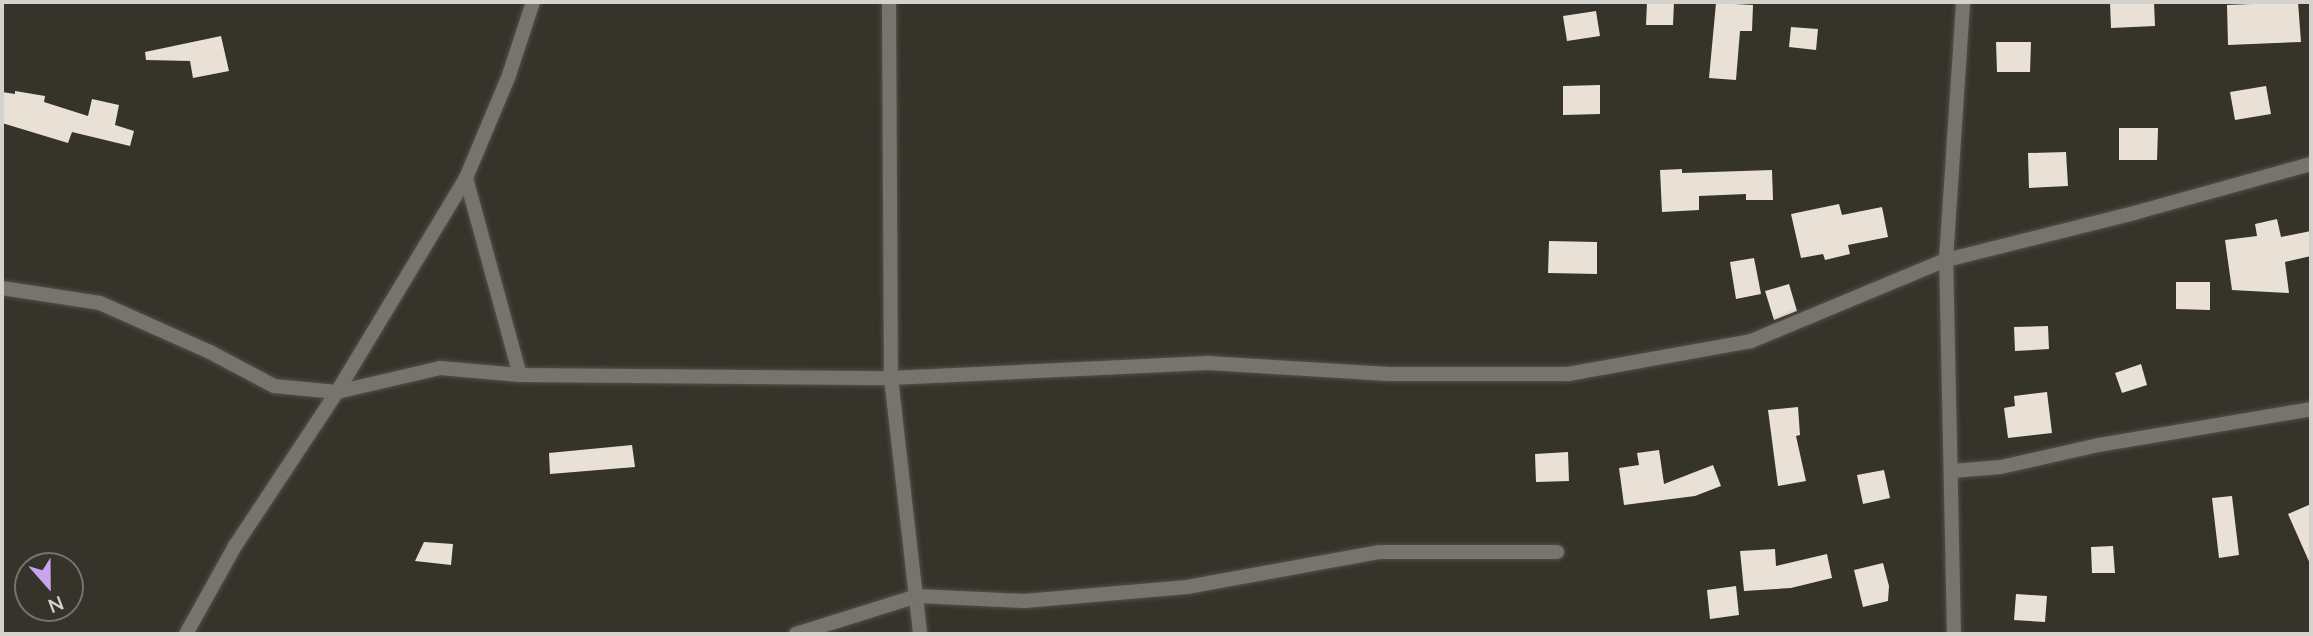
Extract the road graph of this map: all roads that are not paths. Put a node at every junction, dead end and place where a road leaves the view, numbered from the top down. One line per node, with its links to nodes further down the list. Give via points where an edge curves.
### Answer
1 (533, 2): 5 (street, via 509,75)
2 (889, 2): 9 (street)
3 (1963, 2): 6 (street)
4 (2311, 164): 6 (street)
5 (466, 178): 8 (street); 10 (street)
6 (1946, 260): 9 (street, via 1751,341 1568,374 1389,374 1208,363); 12 (street)
7 (2, 288): 10 (street, via 100,303 274,386)
8 (520, 375): 9 (street); 10 (street, via 440,368)
9 (891, 379): 14 (street)
10 (337, 393): 15 (street, via 234,546)
11 (2311, 409): 12 (street, via 2099,445 2001,467)
12 (1952, 471): 18 (street)
13 (1557, 552): 14 (street, via 1380,552 1187,587 1024,601)
14 (917, 596): 16 (street); 17 (street)
15 (186, 634)
16 (796, 634)
17 (920, 634)
18 (1954, 634)

